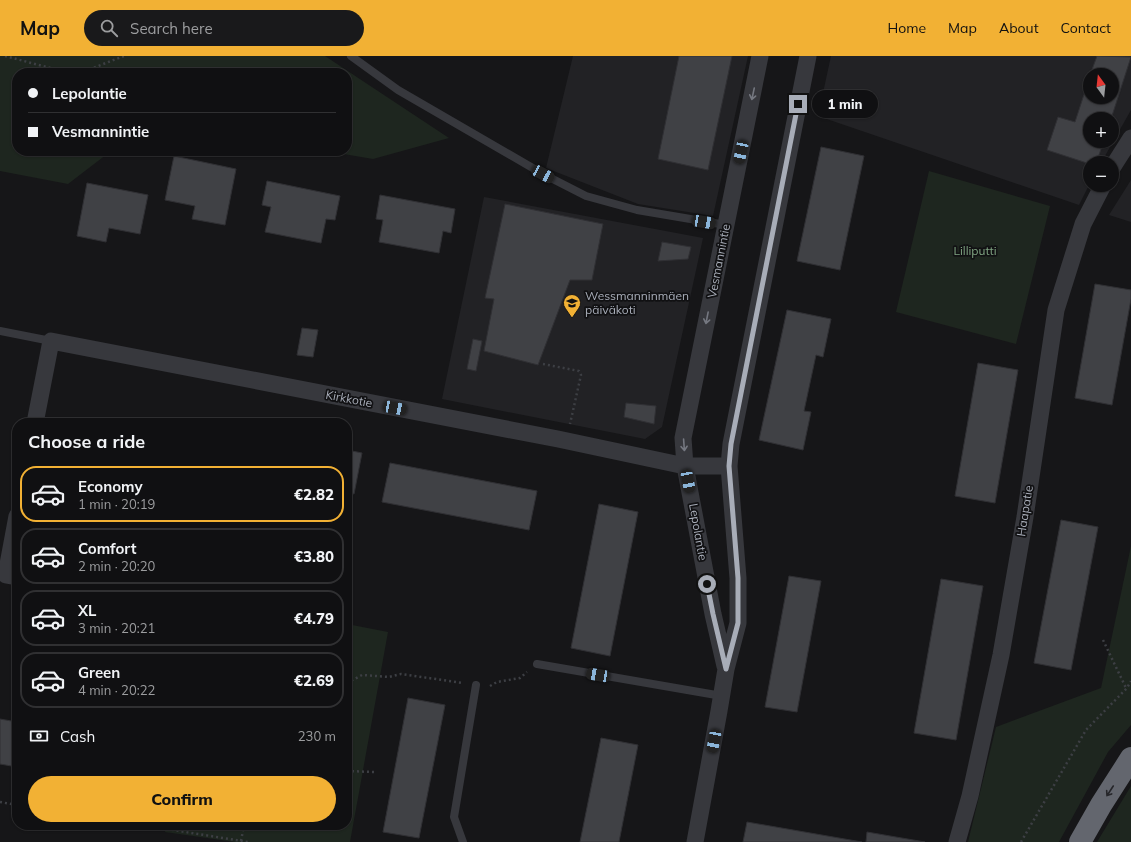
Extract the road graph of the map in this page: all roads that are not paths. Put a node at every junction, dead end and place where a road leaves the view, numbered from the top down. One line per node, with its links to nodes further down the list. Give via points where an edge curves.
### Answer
1 (351, 56): 9 (lane, via 398,90 586,196 636,210)
2 (793, 56): 5 (street)
3 (808, 56): 5 (street)
4 (762, 59): 9 (street, Vesmannintie, one-way to 9)
5 (804, 72): 14 (street, via 731,444)
6 (1131, 138): 7 (street)
7 (1119, 157)
8 (1099, 192): 24 (street, Haapatie, via 1083,224 1056,310 1025,518 1001,654 970,796)
9 (726, 226): 13 (street, Vesmannintie, one-way to 13, via 683,438)
10 (0, 331): 11 (lane)
11 (51, 341): 12 (street); 13 (street, Kirkkotie)
12 (36, 418)
13 (685, 466): 14 (street, Kirkkotie); 18 (street, Lepolantie)
14 (729, 466): 18 (street, Lepolantie, via 738,578 738,623)
15 (12, 549): 16 (street)
16 (8, 575)
17 (537, 664): 20 (lane)
18 (726, 669): 20 (street, Lepolantie)
19 (476, 685): 22 (lane, via 454,817)
20 (722, 696): 23 (street, Lepolantie)
21 (1131, 758): 25 (highway, one-way to 25)
22 (463, 842)
23 (695, 842)
24 (957, 842)
25 (1080, 842)

